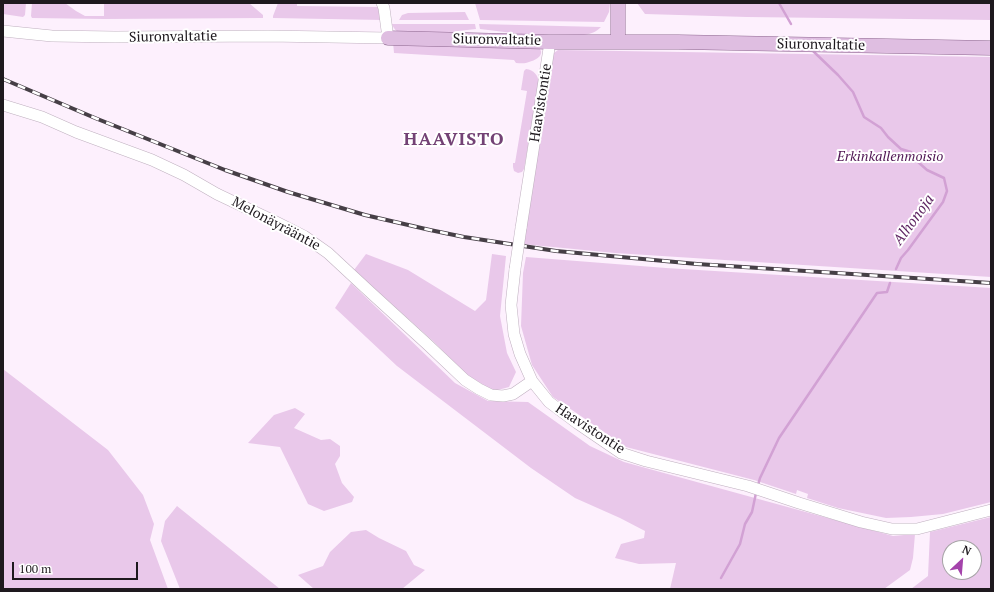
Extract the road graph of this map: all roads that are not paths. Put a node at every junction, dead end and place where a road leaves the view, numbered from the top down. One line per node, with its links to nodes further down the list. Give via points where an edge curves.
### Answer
1 (382, 3): 4 (street)
2 (618, 3): 6 (main road)
3 (3, 31): 4 (street, Siuronvaltatie, via 52,36)
4 (388, 38): 5 (main road, Siuronvaltatie)
5 (550, 42): 6 (main road, Siuronvaltatie); 9 (street, Haavistontie, bridge, via 514,269 511,306 514,334)
6 (618, 42): 7 (main road, Siuronvaltatie)
7 (991, 48)
8 (3, 105): 9 (street, Melonäyrääntie, via 42,117 152,160 304,236 328,253 465,380 479,389 503,396 513,394)
9 (532, 381): 10 (street, Haavistontie, via 549,402 621,452 646,461 748,486 861,522 892,529 917,529)
10 (991, 510)

